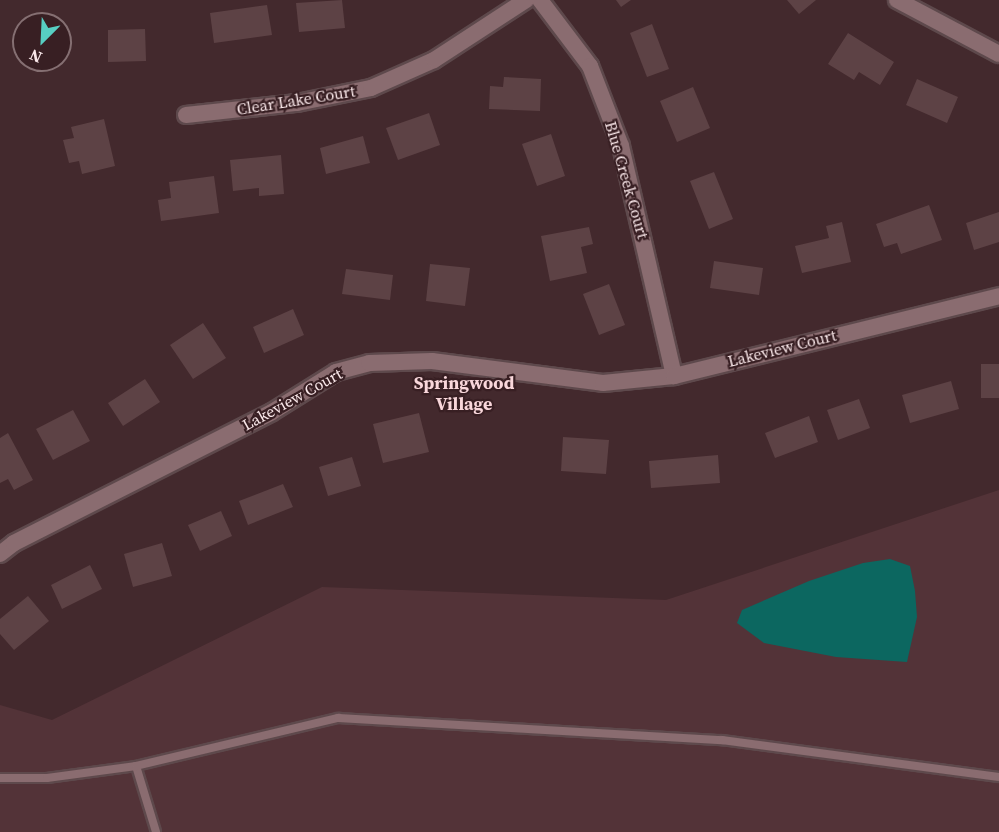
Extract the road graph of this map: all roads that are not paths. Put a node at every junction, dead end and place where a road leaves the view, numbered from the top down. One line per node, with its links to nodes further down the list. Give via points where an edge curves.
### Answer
1 (526, 0): 5 (street, Clear Lake Court, via 434,60 371,88 297,103)
2 (540, 0): 7 (street, Blue Creek Court, via 590,66 621,146)
3 (897, 0): 4 (street)
4 (999, 54)
5 (186, 115)
6 (999, 296): 7 (street, Lakeview Court)
7 (674, 376): 8 (street, Lakeview Court, via 603,383 432,361 369,363 336,372 272,412 14,543)
8 (0, 554)
9 (136, 766): 10 (lane, via 338,718 722,740); 11 (lane, via 47,778); 12 (lane)
10 (999, 777)
11 (0, 778)
12 (156, 832)

